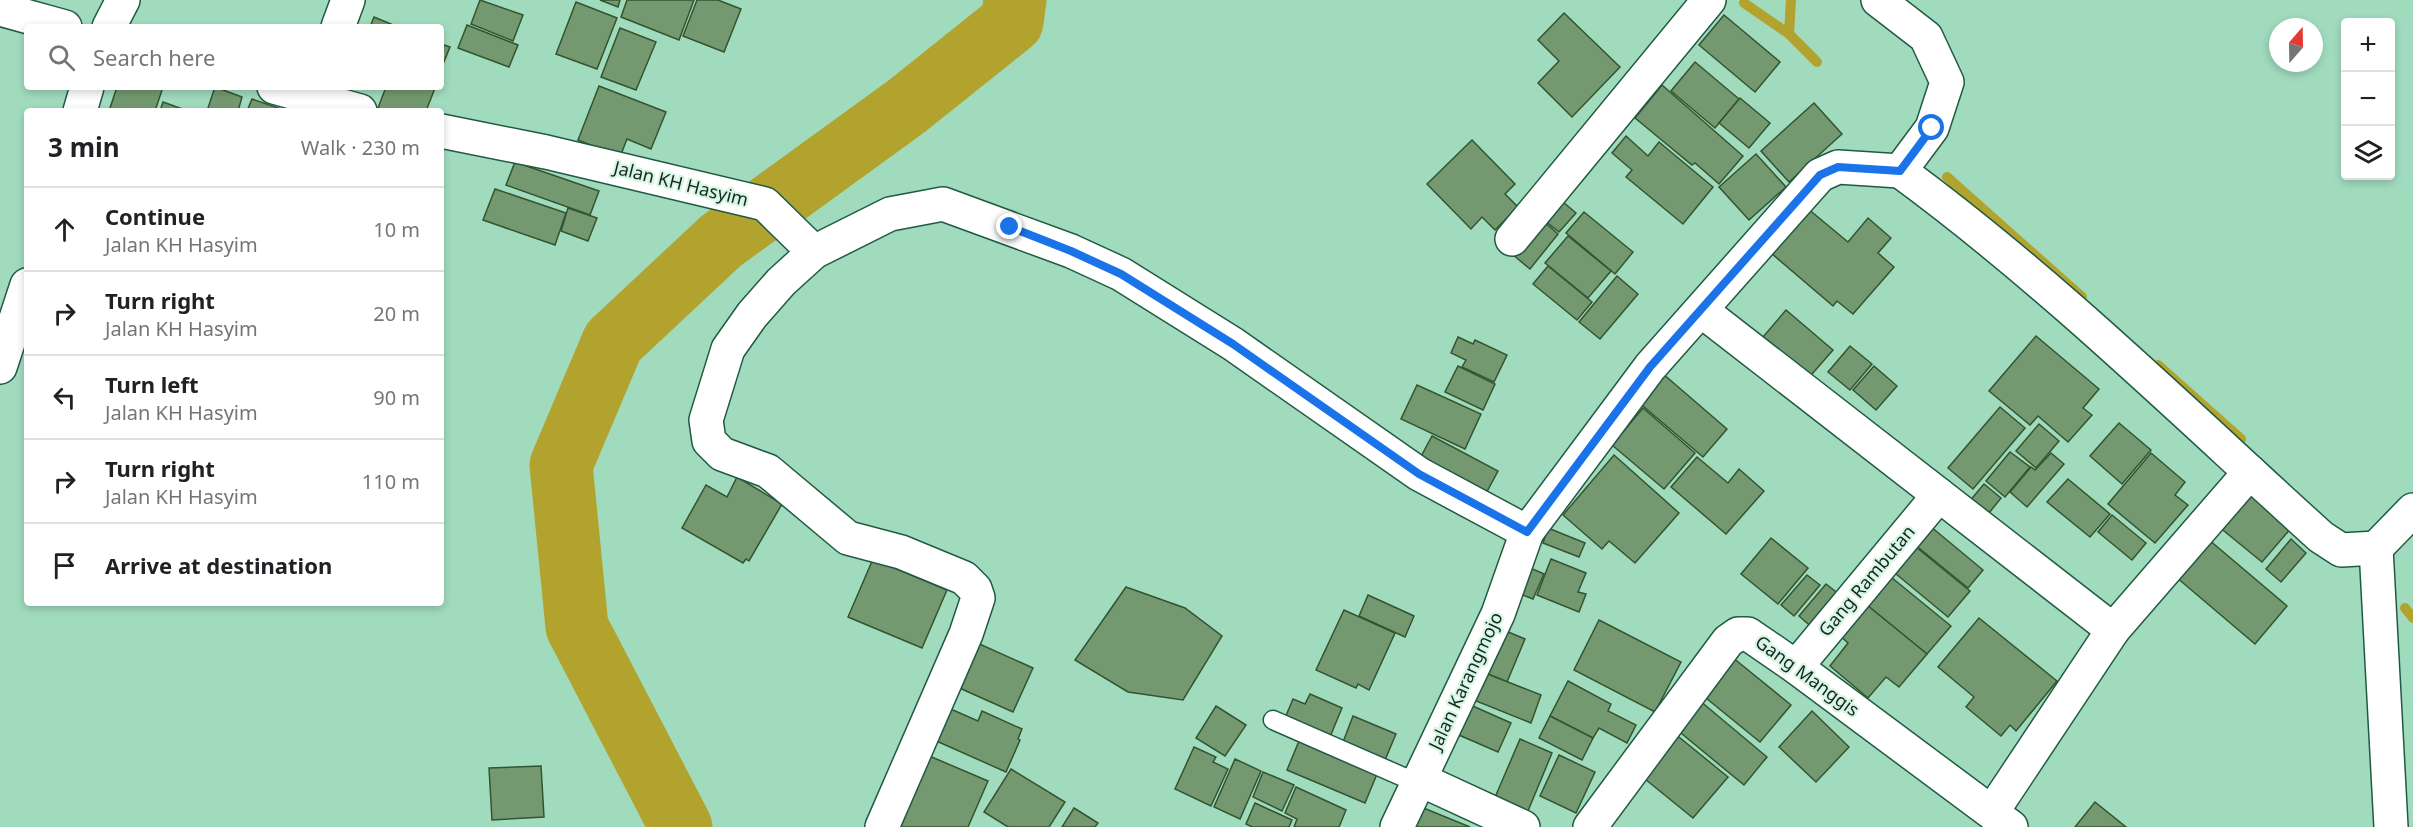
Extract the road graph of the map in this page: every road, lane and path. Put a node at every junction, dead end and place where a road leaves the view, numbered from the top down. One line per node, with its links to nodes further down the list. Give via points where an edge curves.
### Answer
1 (123, 0): 7 (street)
2 (348, 0): 8 (street)
3 (1709, 0): 16 (street)
4 (1878, 0): 15 (street, via 1926,37 1947,82 1932,128)
5 (0, 9): 6 (street)
6 (54, 24)
7 (111, 24)
8 (339, 24)
9 (86, 90): 12 (street)
10 (297, 90): 11 (street)
11 (312, 92): 13 (street)
12 (81, 108)
13 (352, 108)
14 (444, 132): 17 (street, Jalan KH Hasyim, via 765,204)
15 (1900, 171): 19 (street, via 1838,167 1820,175); 21 (street, via 1948,206 2104,337)
16 (1512, 239)
17 (810, 248): 24 (street, via 890,214 944,204 1071,251 1121,274 1233,344 1419,474); 31 (street, via 728,350 705,420 710,441 723,454 768,471 848,538 901,552 964,579 975,589 978,598 966,634)
18 (24, 294): 20 (street)
19 (1701, 311): 22 (street); 24 (street, via 1650,367)
20 (0, 367)
21 (2250, 472): 25 (street, via 2321,537 2341,550); 26 (street)
22 (1939, 495): 26 (street); 27 (street, Gang Rambutan)
23 (2413, 510): 25 (street)
24 (1527, 532): 29 (street, Jalan Karangmojo, via 1498,614)
25 (2376, 548): 35 (street)
26 (2113, 630): 30 (street)
27 (1796, 667): 30 (street, Gang Manggis); 34 (street, Gang Manggis, via 1748,634 1738,634 1728,641)
28 (1273, 720): 29 (lane)
29 (1418, 781): 32 (street, Jalan Karangmojo); 33 (street)
30 (2001, 820)
31 (882, 827)
32 (1397, 827)
33 (1523, 827)
34 (1590, 827)
35 (2391, 827)

